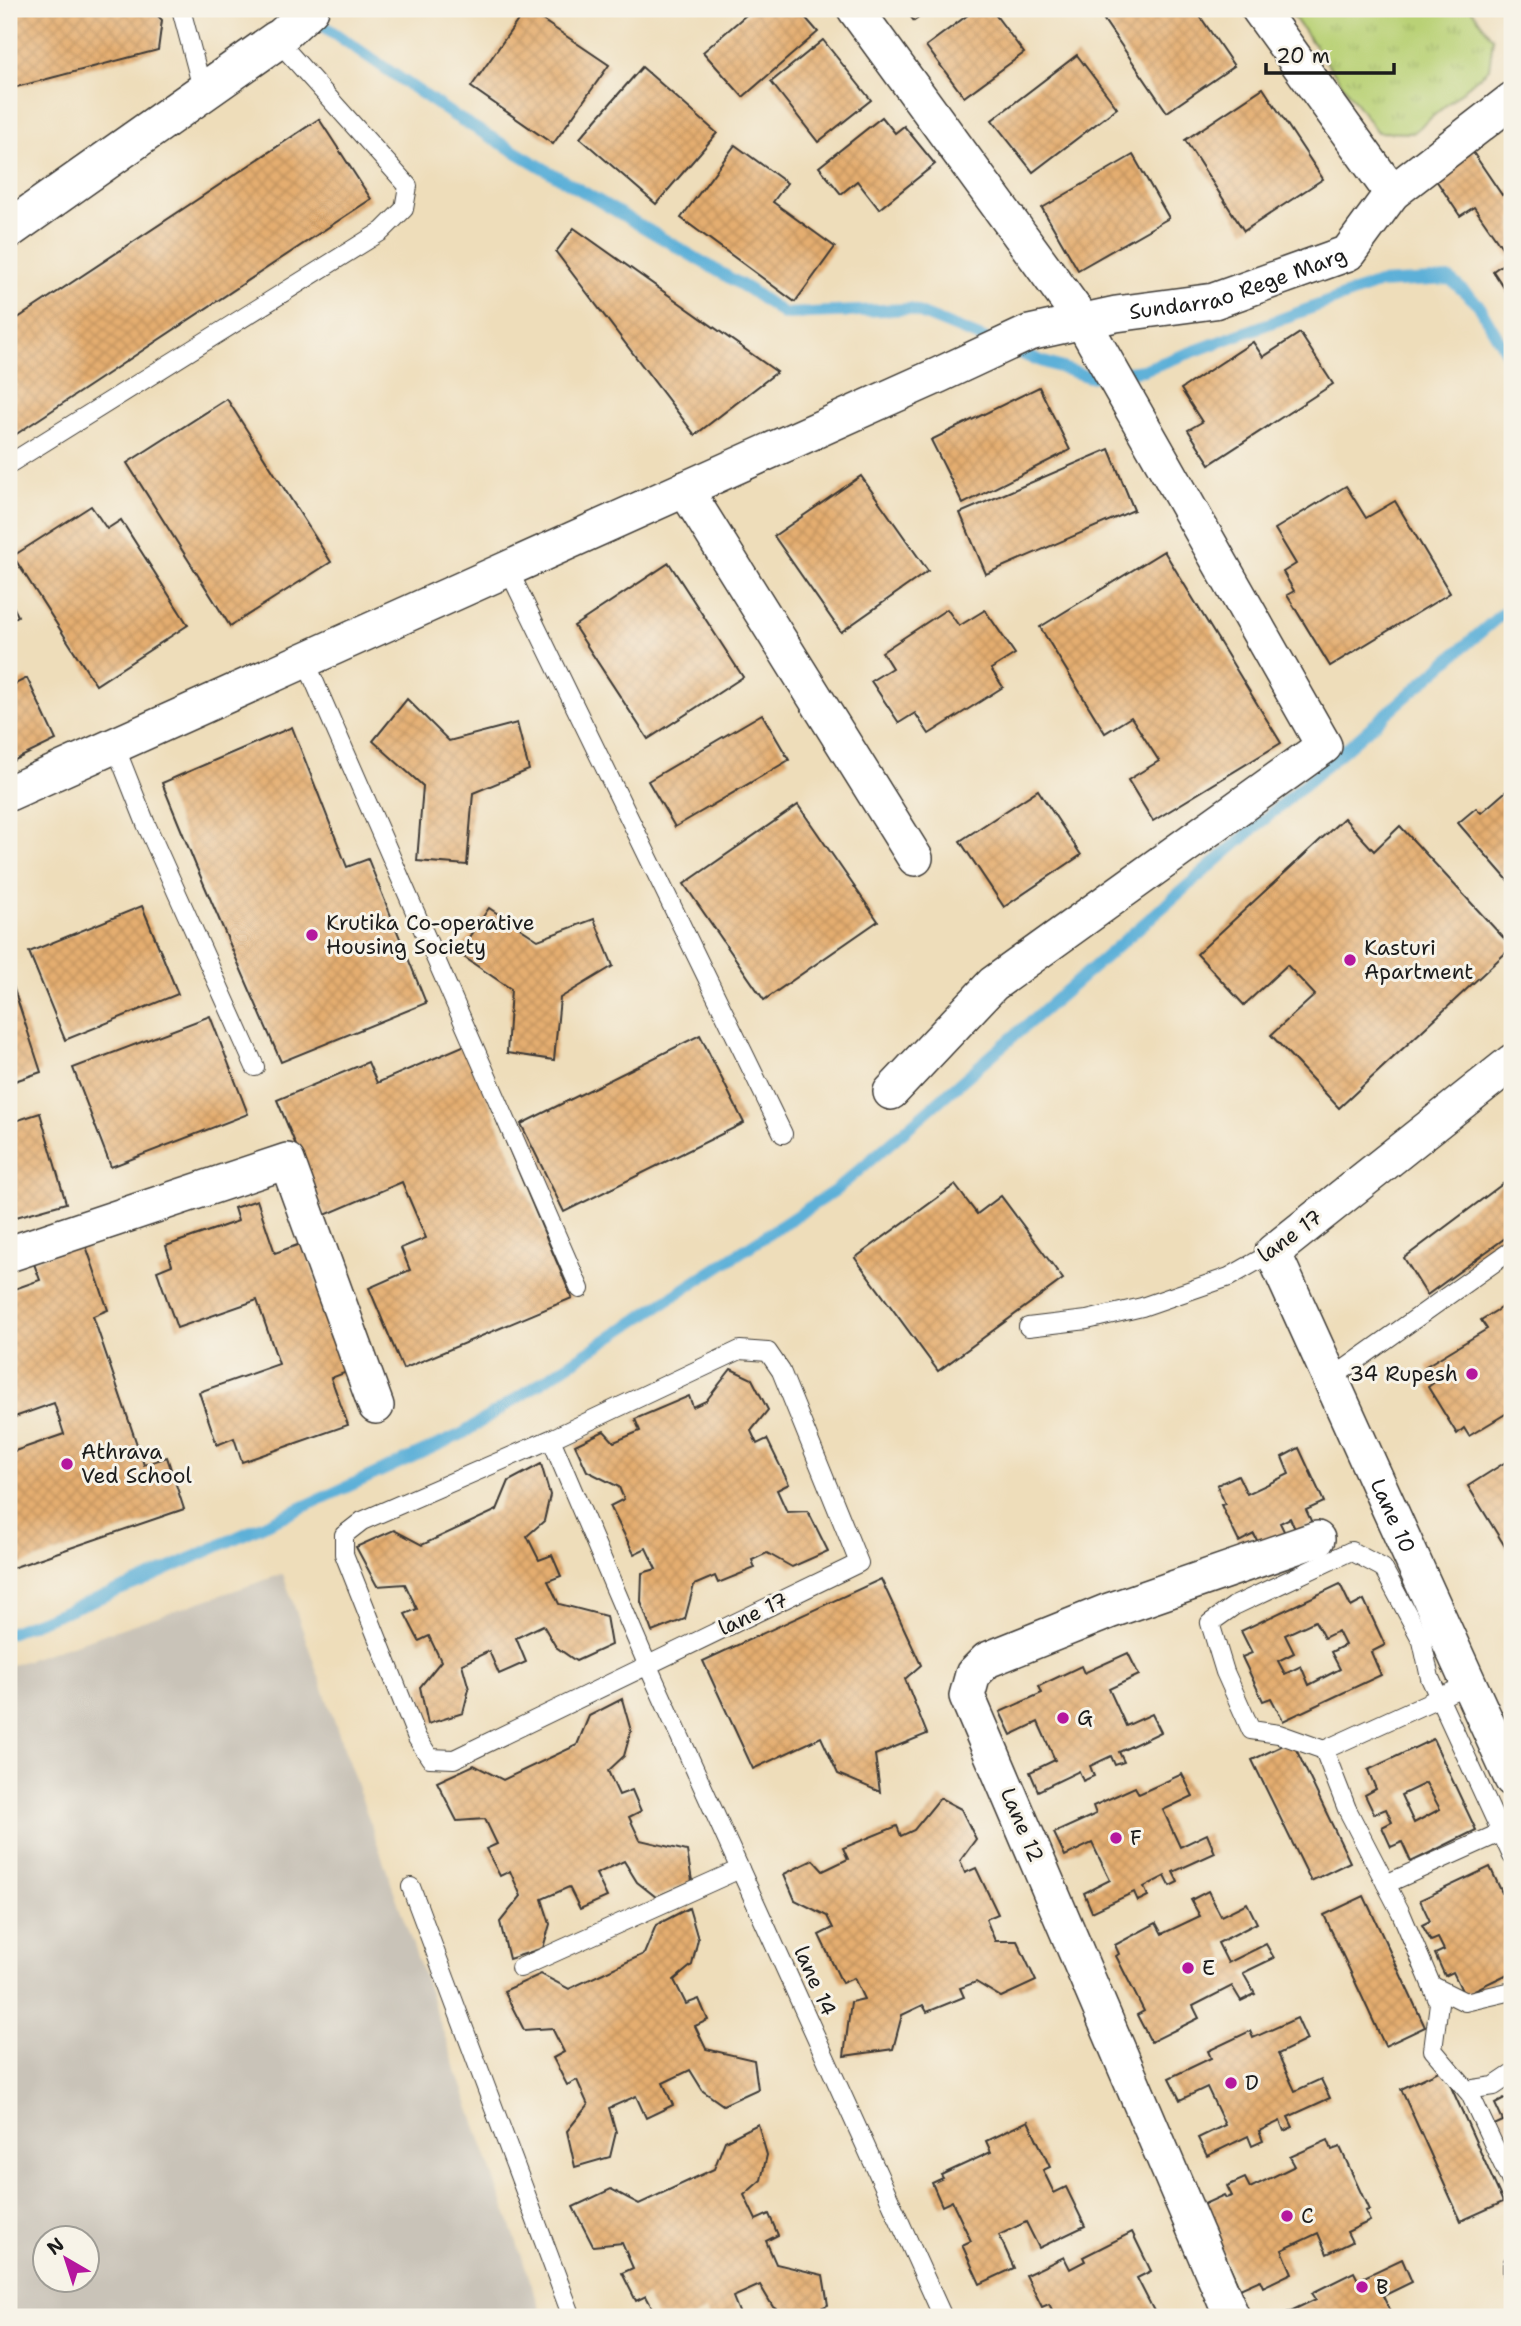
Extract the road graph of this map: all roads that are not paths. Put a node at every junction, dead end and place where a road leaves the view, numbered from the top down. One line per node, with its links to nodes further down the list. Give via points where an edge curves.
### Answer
1 (181, 9): 6 (lane)
2 (311, 9): 5 (street)
3 (855, 9): 10 (street)
4 (1259, 9): 8 (street)
5 (277, 40): 6 (street); 11 (lane, via 408,186 404,209 383,232)
6 (204, 92): 9 (street)
7 (1512, 100): 8 (street, Sundarrao Rege Marg)
8 (1392, 193): 10 (street, Sundarrao Rege Marg, via 1348,253 1214,301)
9 (9, 229)
10 (1082, 320): 12 (street, Sundarrao Rege Marg, via 1029,332); 20 (street, via 1324,746 993,984)
11 (9, 464)
12 (685, 489): 13 (street, Sundarrao Rege Marg); 17 (street)
13 (508, 569): 14 (street, Sundarrao Rege Marg); 21 (lane)
14 (305, 660): 15 (street, Sundarrao Rege Marg); 25 (lane)
15 (114, 746): 16 (street, Sundarrao Rege Marg); 19 (lane)
16 (9, 793)
17 (915, 858)
18 (1512, 1062): 23 (street, lane 17)
19 (255, 1067)
20 (891, 1092)
21 (783, 1134)
22 (1512, 1250): 27 (lane)
23 (1273, 1252): 26 (lane, lane 17, via 1229,1277 1142,1307); 27 (street, Lane 10)
24 (9, 1254): 28 (street, via 287,1161)
25 (580, 1289)
26 (1028, 1327)
27 (1332, 1378): 32 (street, Lane 10)
28 (376, 1406)
29 (551, 1438): 31 (lane, lane 14); 31 (lane, lane 17, via 740,1350 768,1352 780,1371 859,1563); 31 (lane, lane 17, via 362,1521 344,1535 344,1554 417,1738 430,1758 454,1759)
30 (1317, 1539): 50 (street, Lane 12, via 1110,1611 987,1660 973,1674 967,1696)
31 (647, 1664): 37 (lane, lane 14)
32 (1454, 1691): 33 (lane); 33 (lane, via 1430,1678 1422,1641 1383,1568 1351,1551 1234,1606 1210,1623 1225,1672 1251,1730); 34 (street, Lane 10); 35 (lane)
33 (1324, 1749): 38 (lane, via 1347,1809)
34 (1512, 1779)
35 (1502, 1832): 36 (lane); 38 (lane)
36 (1512, 1856)
37 (740, 1869): 40 (lane); 49 (lane, lane 14)
38 (1386, 1884): 41 (lane)
39 (411, 1887): 48 (lane)
40 (520, 1968)
41 (1431, 1985): 42 (lane, via 1465,2002); 44 (lane, via 1439,2003 1433,2050)
42 (1512, 1993)
43 (1512, 2074): 44 (lane, via 1494,2086)
44 (1467, 2090): 45 (lane)
45 (1512, 2184)
46 (1512, 2264): 47 (lane)
47 (1512, 2273)
48 (572, 2317)
49 (943, 2317)
50 (1232, 2317)

